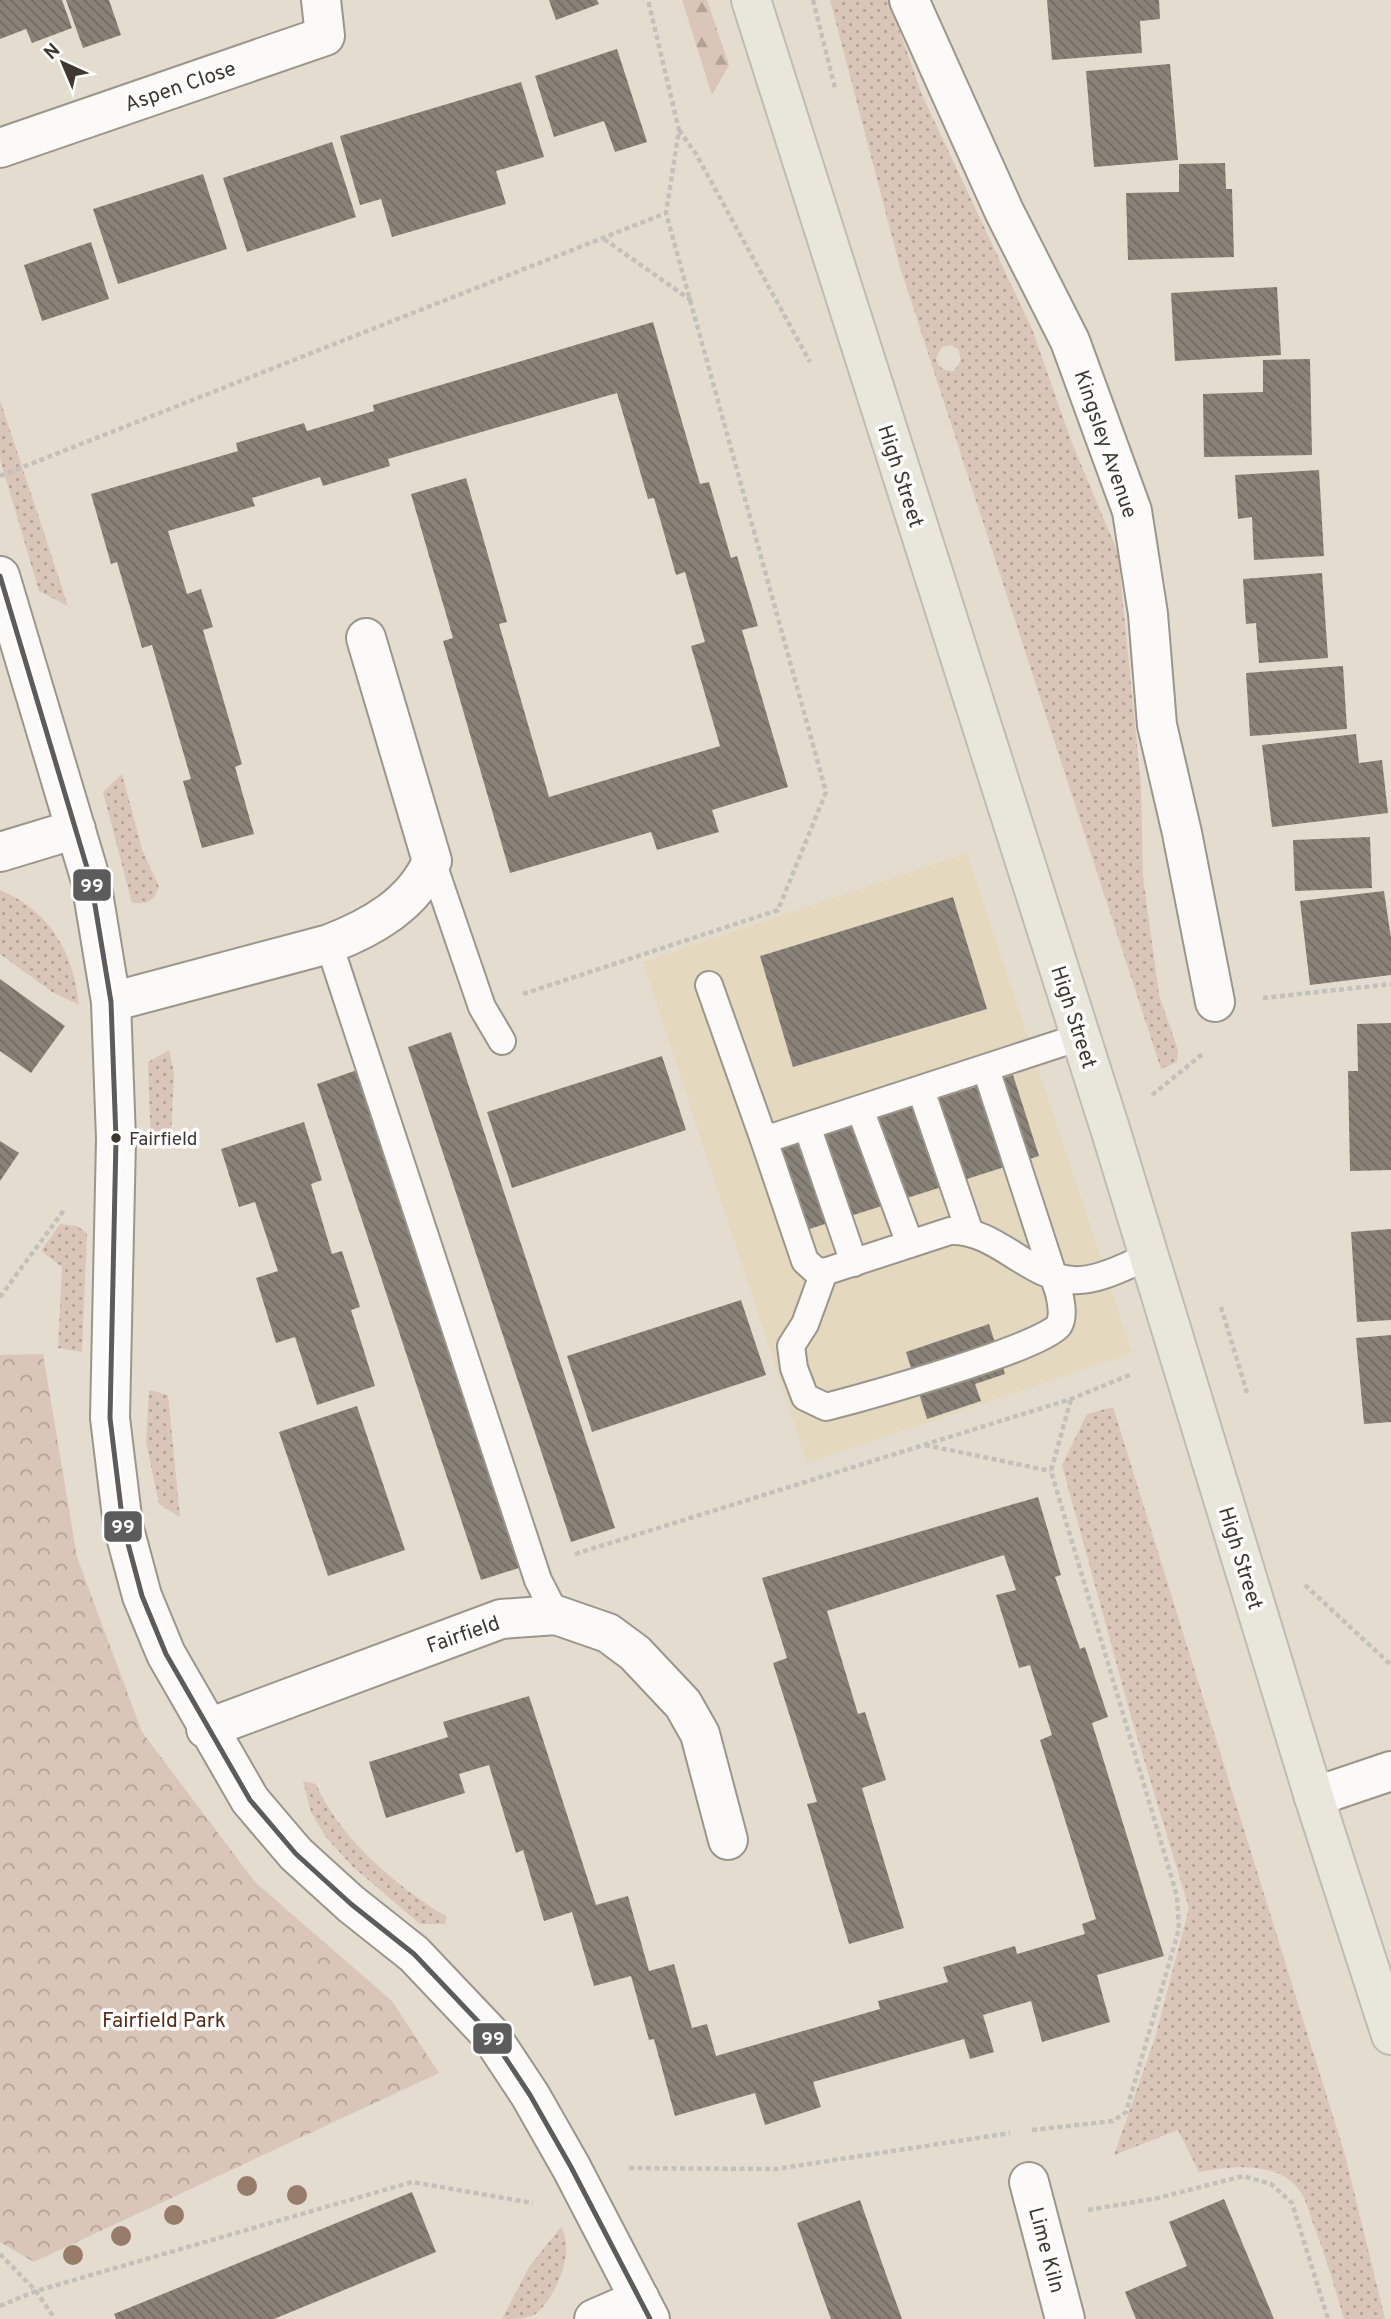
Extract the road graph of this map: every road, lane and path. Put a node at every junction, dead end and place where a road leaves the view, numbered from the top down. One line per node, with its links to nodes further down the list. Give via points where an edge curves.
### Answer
1 (321, 0): 6 (street, Aspen Close, via 325,36)
2 (648, 0): 5 (path)
3 (751, 0): 23 (main road, High Street)
4 (909, 0): 21 (street, Kingsley Avenue, via 1004,211 1070,341 1132,511 1149,614 1157,725)
5 (679, 130): 7 (path); 10 (path)
6 (0, 148)
7 (666, 213): 8 (path); 9 (path)
8 (604, 239): 9 (path); 11 (path)
9 (692, 301): 22 (path, via 826,792 778,910)
10 (814, 369)
11 (0, 476)
12 (0, 576): 14 (street)
13 (366, 638): 16 (street)
14 (76, 830): 15 (street); 20 (street, via 94,895)
15 (0, 852)
16 (432, 861): 17 (street, via 423,882 409,896 357,934); 22 (lane)
17 (329, 944): 20 (street); 41 (lane)
18 (709, 985): 30 (lane)
19 (1391, 985): 21 (path)
20 (111, 1002): 43 (street, via 116,1139 110,1418 123,1525 142,1596 166,1654)
21 (1215, 1002): 27 (path, via 1207,1050)
22 (482, 1007): 24 (lane)
23 (1080, 1037): 25 (lane); 34 (main road, High Street)
24 (502, 1041)
25 (986, 1069): 26 (lane); 37 (lane)
26 (921, 1090): 28 (lane); 32 (lane)
27 (1150, 1097)
28 (860, 1109): 29 (lane); 33 (lane)
29 (807, 1126): 30 (lane); 35 (lane)
30 (764, 1140): 36 (lane, via 805,1261)
31 (66, 1207): 38 (path)
32 (969, 1230): 33 (lane); 37 (lane)
33 (910, 1244): 35 (lane)
34 (1150, 1256): 37 (lane, via 1096,1276); 45 (main road, High Street)
35 (854, 1263): 36 (lane)
36 (824, 1272): 37 (lane, via 810,1313 791,1346 805,1397 826,1407 1019,1347 1050,1333 1060,1324 1062,1305)
37 (1054, 1277)
38 (0, 1297)
39 (922, 1445): 40 (path); 40 (path, via 1070,1399); 41 (path, via 563,1557)
40 (1051, 1471): 48 (path, via 1180,1912 1126,2112 1113,2121 776,2169)
41 (538, 1580): 42 (lane)
42 (556, 1615): 43 (street, Fairfield, via 501,1619); 46 (street, Fairfield, via 608,1633 643,1661 683,1704 700,1734)
43 (206, 1728): 48 (street, via 250,1800 296,1854 414,1954 489,2033)
44 (1391, 1771): 45 (street)
45 (1314, 1797): 47 (main road, High Street)
46 (728, 1840)
47 (1391, 2035)
48 (570, 2167): 50 (street)
49 (1029, 2182): 51 (street, Lime Kiln)
50 (596, 2214): 53 (path, via 412,2182); 55 (street)
51 (1040, 2223): 58 (street, Lime Kiln); 59 (path, via 1231,2178 1257,2178 1292,2203)
52 (0, 2254): 53 (path)
53 (36, 2291): 54 (path); 56 (path)
54 (0, 2306)
55 (645, 2309): 57 (street)
56 (55, 2319)
57 (594, 2319)
58 (1065, 2319)
59 (1328, 2319)

